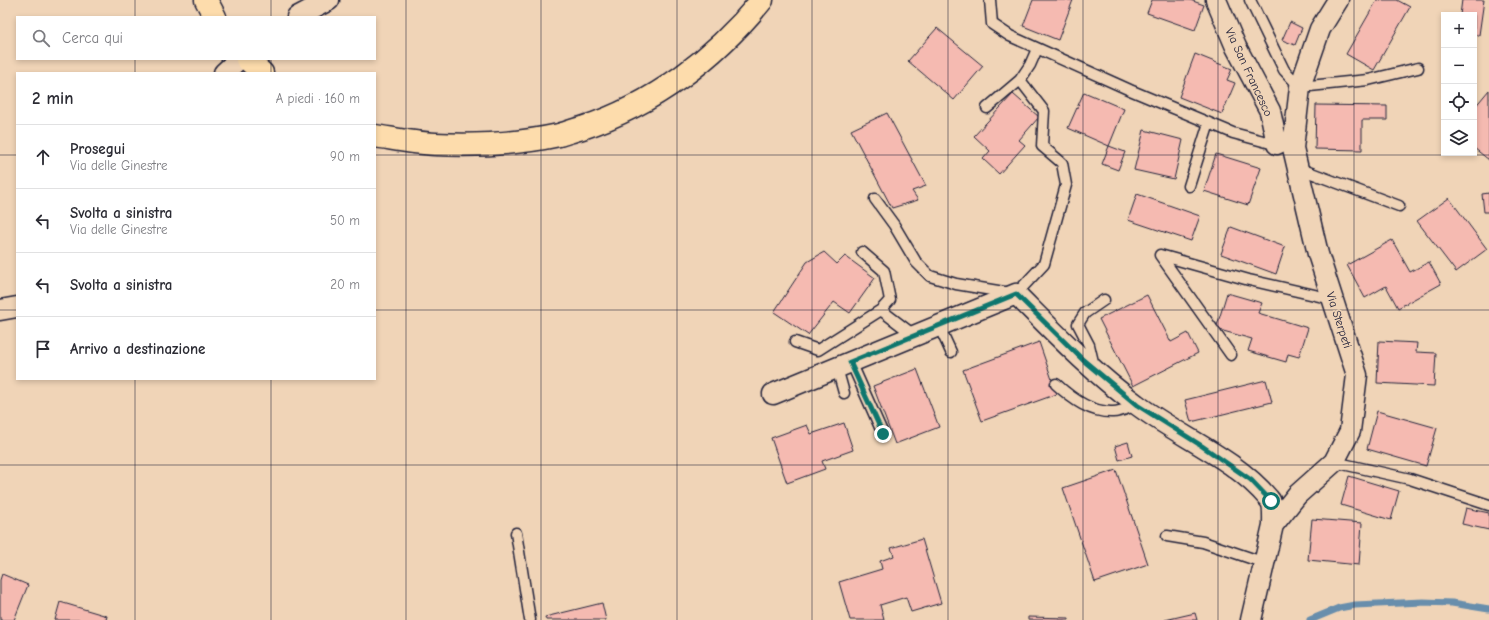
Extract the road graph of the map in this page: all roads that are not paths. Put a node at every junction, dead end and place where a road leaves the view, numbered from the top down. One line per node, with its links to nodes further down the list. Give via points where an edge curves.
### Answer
1 (206, 0): 8 (highway)
2 (329, 0): 9 (street)
3 (762, 0): 20 (highway, via 717,48 673,83 630,109 597,123 559,135 504,144 434,144)
4 (990, 0): 10 (lane, via 992,24)
5 (1216, 0): 21 (street, Via San Francesco, via 1236,47 1270,111)
6 (1250, 0): 17 (lane, via 1284,70)
7 (1338, 0): 17 (street, Via Sterpeti, via 1320,29)
8 (214, 16)
9 (299, 16)
10 (1037, 49): 16 (lane); 19 (lane)
11 (239, 60): 14 (street)
12 (248, 60): 15 (highway)
13 (1418, 68): 17 (lane, via 1368,80)
14 (225, 72)
15 (261, 72)
16 (1020, 80): 18 (lane); 27 (lane, via 1044,111 1042,146 1062,163 1066,185 1044,264)
17 (1300, 87): 21 (street, Via Sterpeti)
18 (987, 108)
19 (1209, 123): 21 (lane, via 1233,133); 23 (lane)
20 (376, 136)
21 (1285, 146): 22 (street, Via Sterpeti)
22 (1298, 168): 25 (lane); 28 (street, Via Sterpeti, via 1318,254)
23 (1189, 186)
24 (875, 199): 27 (lane, via 916,262 930,276 956,284)
25 (1400, 206)
26 (862, 252): 32 (lane, via 884,271 890,300)
27 (1016, 294): 33 (street); 39 (street)
28 (1332, 299): 37 (lane, via 1249,280 1160,255); 45 (street, Via Sterpeti, via 1357,375 1350,431)
29 (1104, 300): 39 (lane, via 1085,313 1078,324 1089,345)
30 (16, 307): 31 (street)
31 (0, 310)
32 (881, 310): 34 (lane); 35 (lane, via 818,350)
33 (939, 326): 34 (street); 36 (lane)
34 (915, 336): 38 (street)
35 (795, 342)
36 (952, 352)
37 (1231, 355)
38 (844, 365): 41 (lane); 42 (street); 44 (lane)
39 (1095, 371): 43 (street)
40 (1056, 384): 43 (lane, via 1071,398 1096,411 1114,412)
41 (844, 393)
42 (773, 394)
43 (1137, 405): 47 (street, via 1251,480 1271,501)
44 (883, 434)
45 (1334, 462): 46 (lane, via 1410,479); 47 (street, Via Sterpeti, via 1297,495)
46 (1489, 504)
47 (1273, 525): 50 (street, Via Sterpeti)
48 (516, 533): 51 (lane)
49 (1167, 536): 50 (lane, via 1203,542)
50 (1264, 563): 52 (street, Via Sterpeti)
51 (530, 620)
52 (1251, 620)

